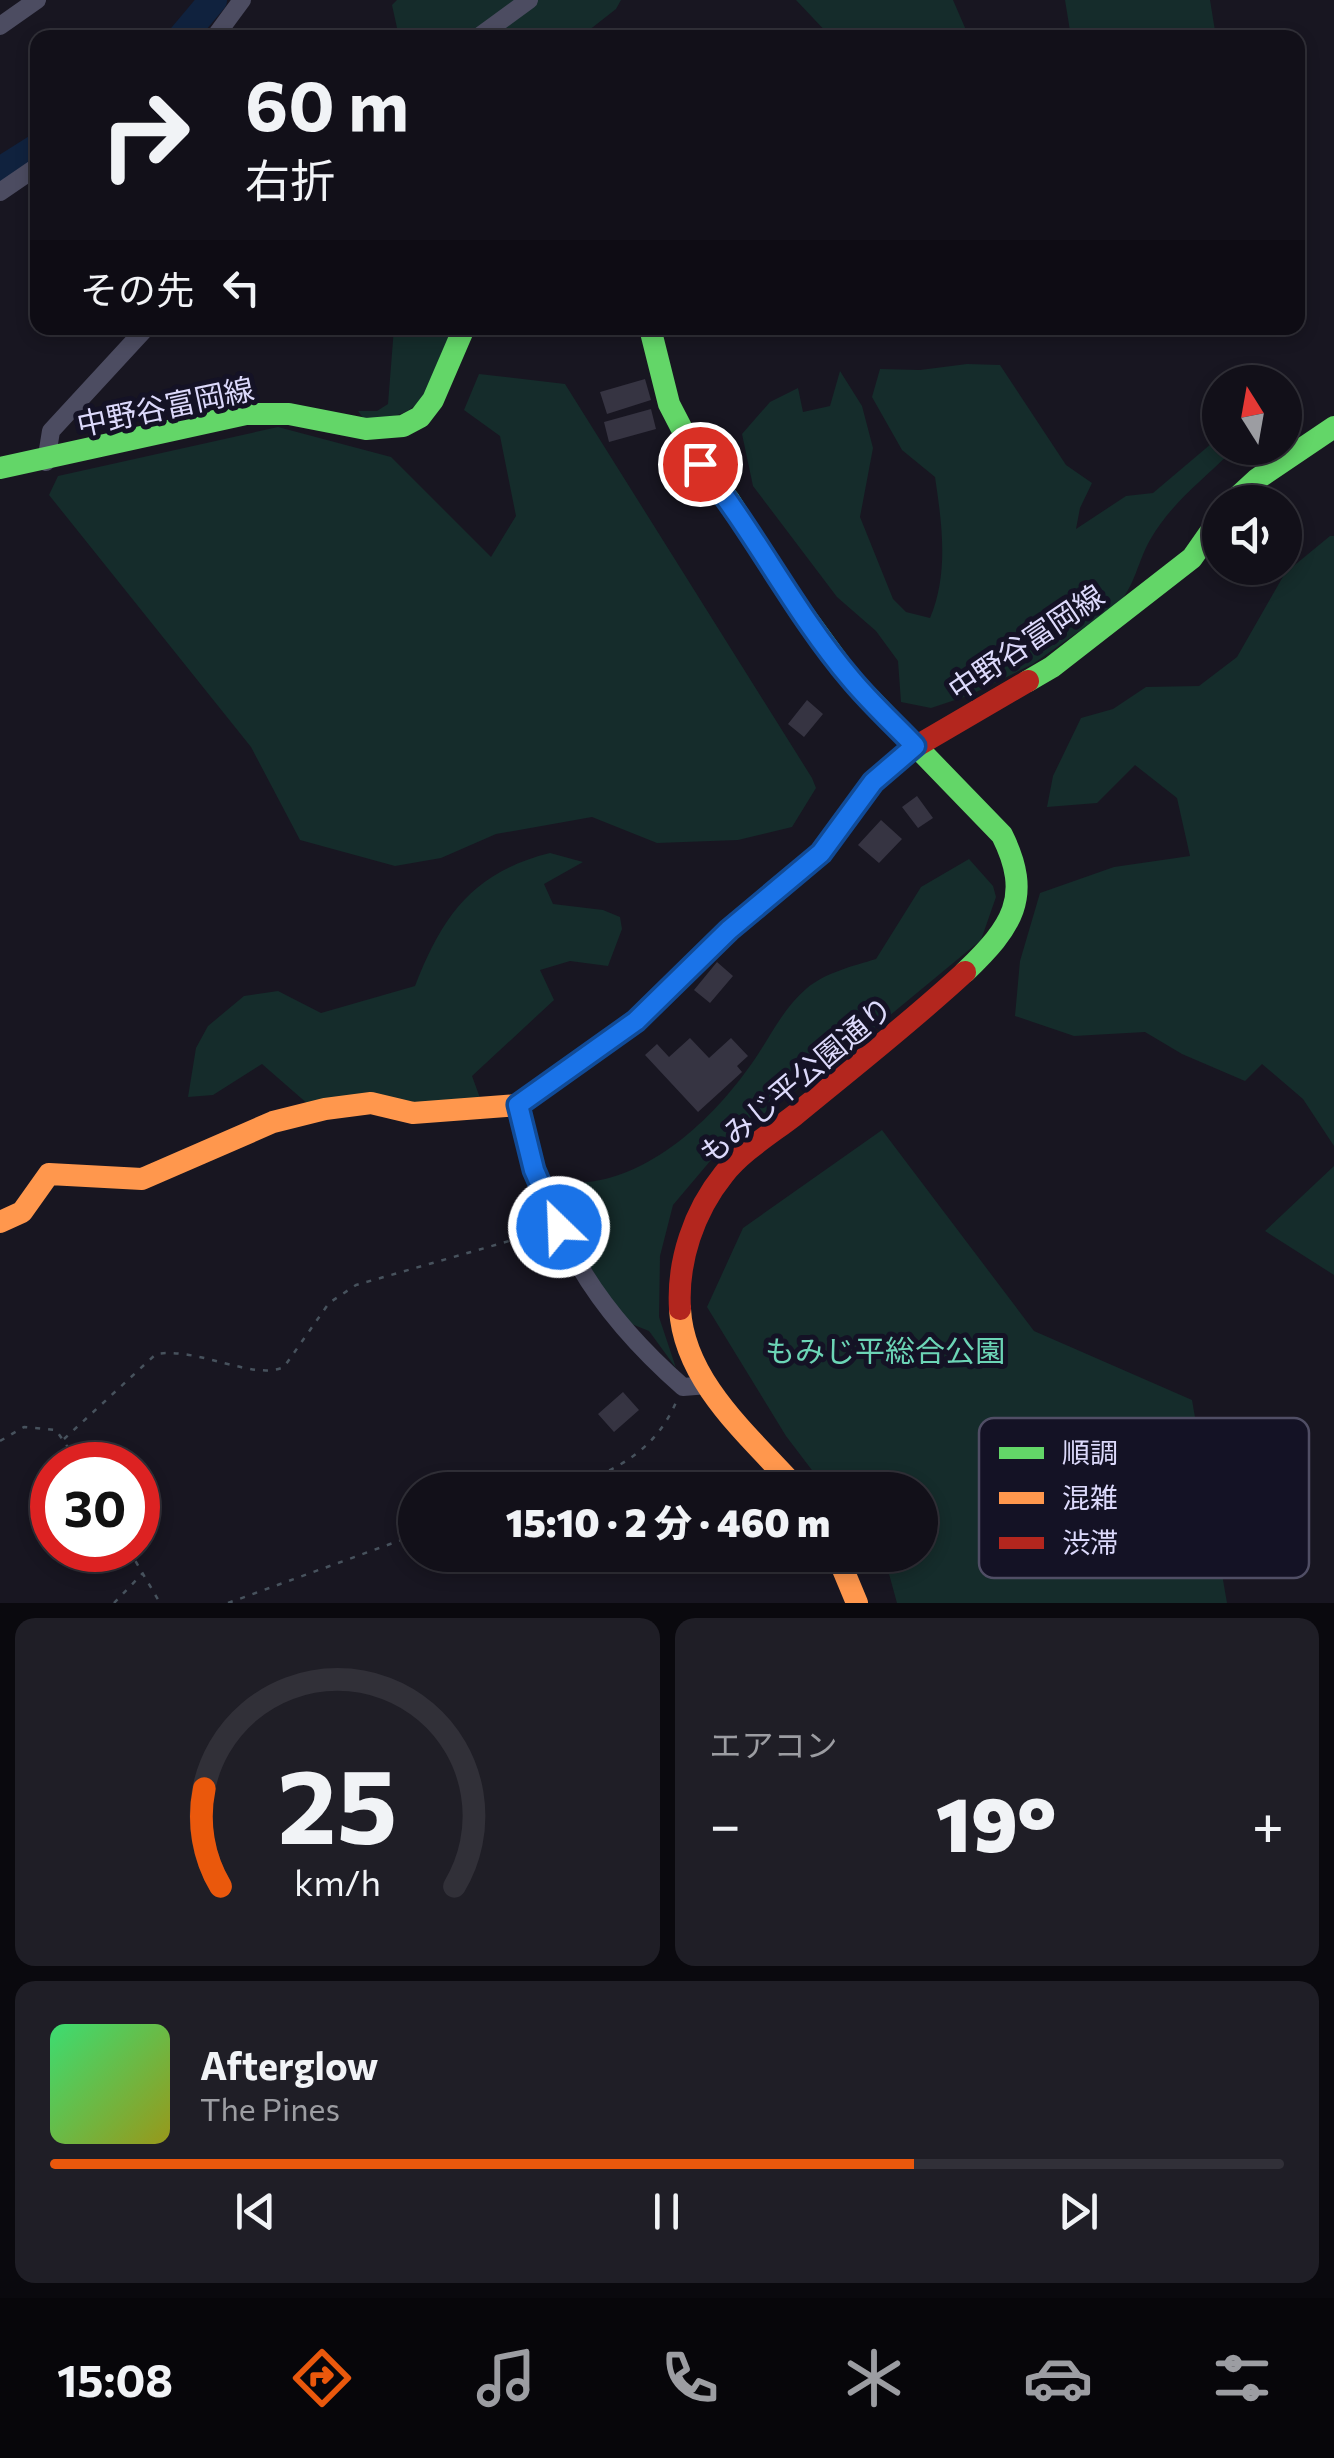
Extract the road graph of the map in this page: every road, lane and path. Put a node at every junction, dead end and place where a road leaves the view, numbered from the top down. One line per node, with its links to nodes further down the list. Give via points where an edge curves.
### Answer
1 (37, 0): 4 (street)
2 (242, 0): 5 (street)
3 (529, 0): 6 (street)
4 (0, 26)
5 (220, 30)
6 (488, 30)
7 (30, 171): 8 (street)
8 (0, 192)
9 (139, 335): 13 (street, via 51,430)
10 (461, 335): 13 (street, 中野谷富岡線, via 430,406 392,430 273,412 231,415)
11 (652, 335): 17 (street, via 669,404 700,464 850,678)
12 (1334, 427): 15 (street)
13 (46, 462): 14 (street, 中野谷富岡線)
14 (0, 468)
15 (1250, 485)
16 (1202, 544): 17 (street, 中野谷富岡線, via 1052,666)
17 (915, 746): 18 (street, 中野谷富岡線, via 873,782 821,853 636,1021); 21 (street, もみじ平公園通り, via 1002,835 1017,865 1018,895 1009,922 967,971 710,1190 678,1277 690,1353)
18 (518, 1105): 19 (street, via 413,1113 371,1103 325,1109 274,1122 142,1179 49,1174 22,1212); 20 (street, via 534,1170)
19 (0, 1222)
20 (559, 1227): 22 (street, via 594,1296); 23 (path, via 356,1286 329,1304 274,1372 190,1353 156,1354)
21 (708, 1385): 22 (street); 27 (street, もみじ平公園通り)
22 (683, 1387): 26 (path, via 666,1428)
23 (64, 1438): 24 (path, via 56,1430 24,1427); 25 (path)
24 (0, 1441)
25 (66, 1442)
26 (608, 1472)
27 (783, 1472)
28 (398, 1541): 33 (path)
29 (844, 1572): 34 (street)
30 (143, 1573): 31 (path); 32 (path)
31 (114, 1603)
32 (160, 1603)
33 (228, 1603)
34 (856, 1603)

